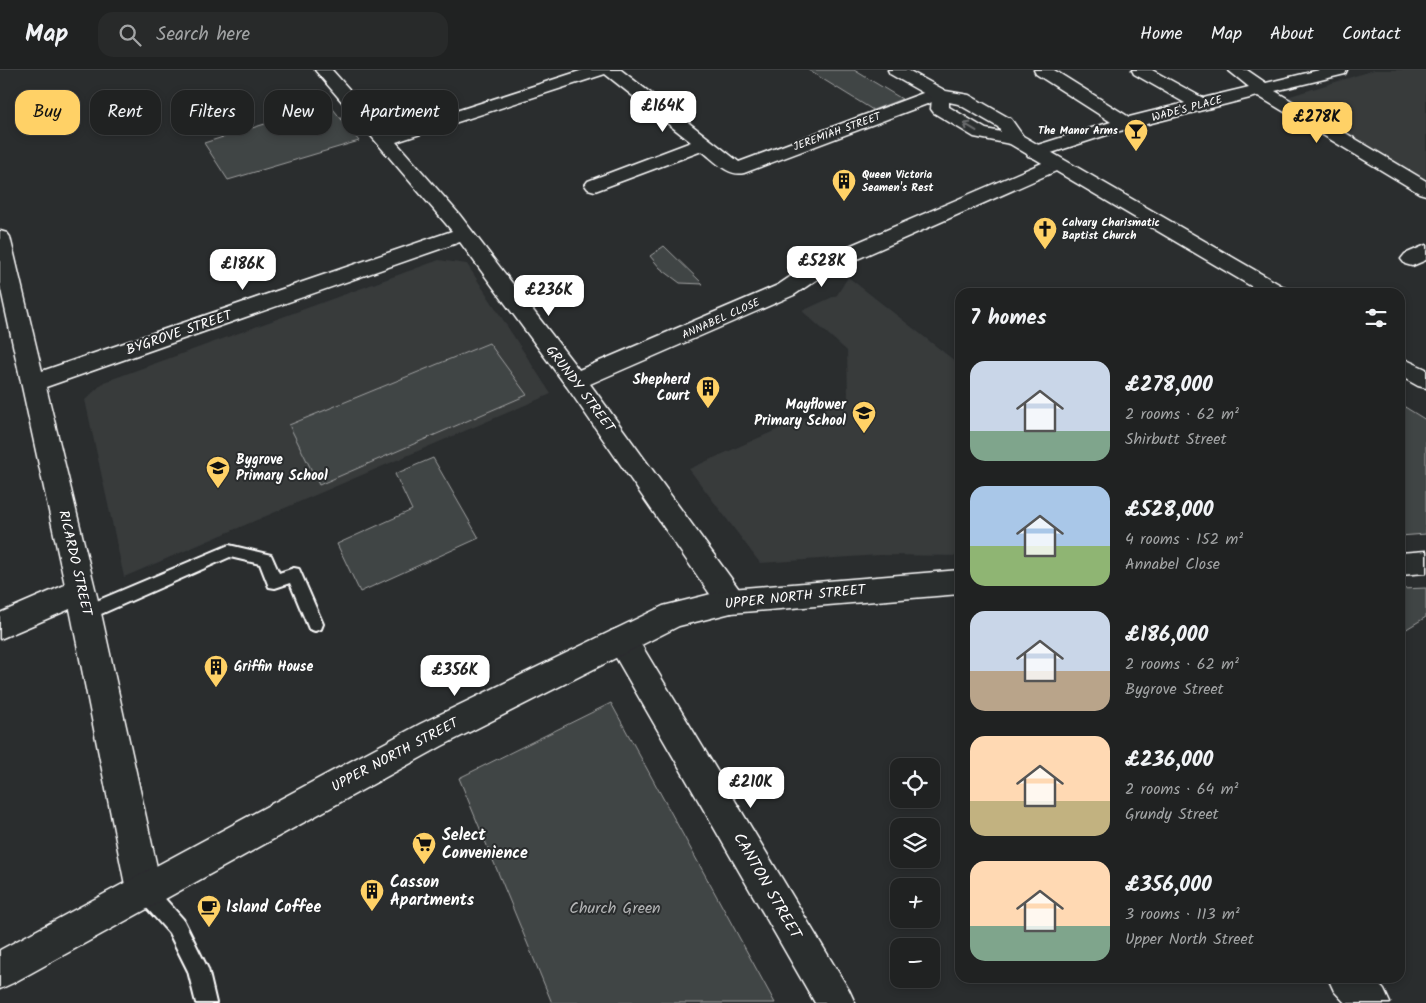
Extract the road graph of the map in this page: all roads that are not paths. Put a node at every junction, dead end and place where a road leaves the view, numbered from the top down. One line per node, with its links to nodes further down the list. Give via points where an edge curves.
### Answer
1 (323, 70): 13 (main road, GRUNDY STREET)
2 (600, 70): 13 (main road)
3 (610, 70): 14 (main road)
4 (896, 70): 10 (main road)
5 (1042, 70): 12 (main road)
6 (1140, 70): 11 (main road)
7 (1236, 70): 9 (main road)
8 (1339, 70): 9 (main road, WADE'S PLACE)
9 (1263, 90): 11 (main road, WADE'S PLACE); 18 (main road)
10 (939, 95): 14 (main road, JEREMIAH STREET, via 737,169); 15 (main road, via 940,109 980,133 1016,140)
11 (1201, 104): 12 (main road, WADE'S PLACE)
12 (1127, 124): 15 (main road, WADE'S PLACE)
13 (385, 140): 19 (main road, GRUNDY STREET)
14 (704, 144): 17 (main road)
15 (1035, 152): 16 (main road)
16 (1056, 164): 21 (main road); 24 (main road, ANNABEL CLOSE, via 820,267 786,290)
17 (595, 186)
18 (1426, 189)
19 (464, 234): 24 (main road, GRUNDY STREET); 25 (main road, BYGROVE STREET)
20 (0, 237): 25 (main road, RICARDO STREET)
21 (1269, 288)
22 (1405, 368): 23 (main road)
23 (1426, 380)
24 (575, 381): 29 (main road, GRUNDY STREET)
25 (35, 382): 30 (main road, RICARDO STREET)
26 (1426, 562): 27 (main road)
27 (1405, 564)
28 (955, 582): 29 (main road, UPPER NORTH STREET)
29 (731, 601): 33 (main road, UPPER NORTH STREET, via 673,615)
30 (84, 602): 31 (lane, via 229,551 266,558 275,582 294,574); 32 (main road); 34 (main road, RICARDO STREET)
31 (315, 624)
32 (0, 626)
33 (622, 640): 34 (main road, UPPER NORTH STREET, via 431,735); 38 (main road, CANTON STREET)
34 (144, 890): 35 (main road, UPPER NORTH STREET); 37 (lane, via 176,926 198,969)
35 (0, 970)
36 (1352, 983): 39 (main road)
37 (206, 1003)
38 (836, 1003)
39 (1371, 1003)

